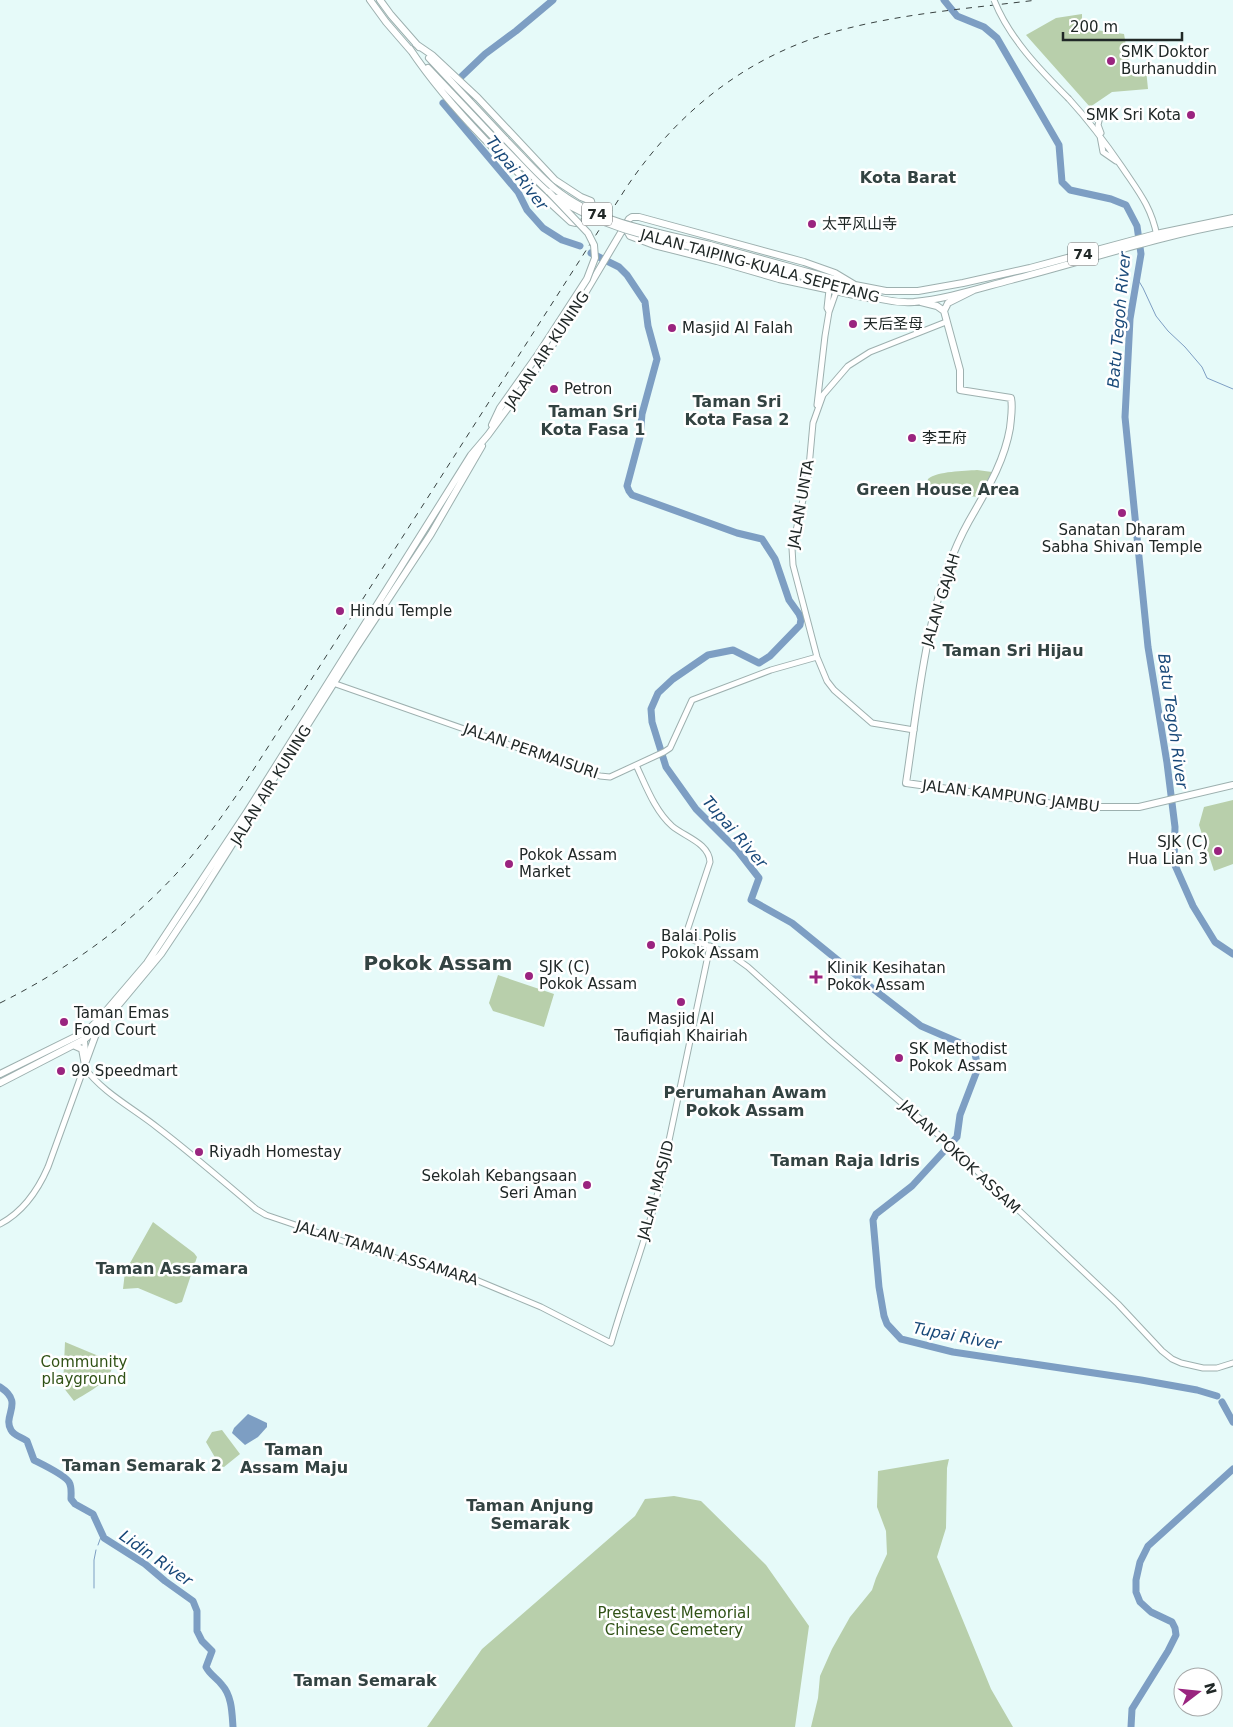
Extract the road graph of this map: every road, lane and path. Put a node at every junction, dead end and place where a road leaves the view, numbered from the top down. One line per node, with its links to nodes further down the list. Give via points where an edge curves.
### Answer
1 (370, 0): 5 (main road, JALAN TAIPING-KUALA SEPETANG / 74)
2 (380, 0): 4 (main road, JALAN TAIPING-KUALA SEPETANG / 74)
3 (994, 0): 6 (street, bridge, via 1013,36)
4 (416, 44): 5 (main road, via 478,98 555,180 591,200 591,214 586,221 572,222 532,187 440,90); 20 (main road, JALAN TAIPING-KUALA SEPETANG / 74, bridge, via 556,190 588,209 620,222)
5 (410, 50): 10 (main road, JALAN TAIPING-KUALA SEPETANG / 74)
6 (1083, 115): 7 (street); 8 (street, via 1090,119 1100,117 1098,125)
7 (1100, 134): 8 (street); 9 (street, via 1103,152)
8 (1104, 140): 9 (street)
9 (1122, 166): 16 (street, via 1145,200)
10 (549, 192): 20 (main road, JALAN TAIPING-KUALA SEPETANG / 74, bridge, via 571,208 601,222); 35 (main road, bridge, via 588,233 594,245 595,258 587,279 500,408)
11 (1233, 218): 16 (main road, JALAN TAIPING-KUALA SEPETANG / 74)
12 (660, 223): 14 (main road, via 632,217); 18 (main road, via 661,236); 21 (main road, via 804,262 835,273)
13 (1233, 223): 16 (main road, JALAN TAIPING-KUALA SEPETANG / 74)
14 (625, 226): 15 (main road); 19 (main road)
15 (633, 238): 18 (main road); 19 (main road)
16 (1153, 238): 17 (main road, JALAN TAIPING-KUALA SEPETANG / 74)
17 (1136, 242): 23 (main road, JALAN TAIPING-KUALA SEPETANG / 74); 24 (main road, JALAN TAIPING-KUALA SEPETANG / 74)
18 (654, 245): 22 (main road)
19 (612, 248): 35 (main road, JALAN AIR KUNING, via 543,360)
20 (709, 248): 21 (main road, JALAN TAIPING-KUALA SEPETANG / 74); 26 (main road, JALAN TAIPING-KUALA SEPETANG / 74, via 859,291)
21 (855, 285): 24 (main road, JALAN TAIPING-KUALA SEPETANG / 74, via 886,291)
22 (829, 290): 25 (main road); 30 (street)
23 (974, 290): 27 (main road, JALAN TAIPING-KUALA SEPETANG / 74); 29 (main road, via 948,303)
24 (918, 291): 27 (main road, via 926,296)
25 (836, 292): 26 (main road); 30 (street)
26 (875, 299): 28 (main road, JALAN TAIPING-KUALA SEPETANG / 74)
27 (923, 300): 28 (main road, JALAN TAIPING-KUALA SEPETANG / 74)
28 (914, 302): 29 (main road, via 933,305)
29 (944, 311): 31 (main road)
30 (829, 312): 32 (street)
31 (946, 322): 33 (street, JALAN UNTA, via 870,352 848,366); 38 (main road, JALAN GAJAH, via 960,370 960,390 1011,398 1013,408 1002,459 948,568 925,653)
32 (819, 381): 33 (street); 34 (street)
33 (822, 395): 34 (street, JALAN UNTA)
34 (818, 408): 36 (street, JALAN UNTA, via 811,437 808,478 792,548 793,565)
35 (488, 435): 37 (main road, JALAN AIR KUNING, via 431,534)
36 (817, 657): 38 (street, JALAN UNTA, via 834,690 872,723); 39 (street, JALAN PERMAISURI, via 771,670 692,700 672,744 664,752)
37 (331, 683): 39 (street, JALAN PERMAISURI, via 600,776 610,777); 45 (main road, JALAN AIR KUNING, via 253,814 161,954); 46 (main road, JALAN AIR KUNING, via 153,955)
38 (914, 730): 40 (main road, JALAN GAJAH)
39 (636, 766): 42 (street, JALAN POKOK ASSAM, via 662,816 703,846 710,856 684,937)
40 (906, 783): 41 (main road, JALAN KAMPUNG JAMBU, via 1082,807 1139,807)
41 (1233, 785)
42 (710, 946): 43 (street, JALAN POKOK ASSAM); 44 (street, JALAN MASJID)
43 (721, 950): 44 (street); 53 (street, JALAN POKOK ASSAM, via 748,967 949,1146 1110,1297 1162,1351 1186,1365 1203,1368)
44 (707, 956): 52 (street, JALAN MASJID, via 652,1217)
45 (98, 1030): 46 (main road, JALAN AIR KUNING); 48 (main road)
46 (86, 1035): 47 (main road, JALAN AIR KUNING); 48 (street); 49 (main road, JALAN AIR KUNING)
47 (73, 1046): 48 (main road, via 82,1049); 50 (main road, JALAN AIR KUNING)
48 (85, 1064): 51 (street, via 42,1180 24,1205); 52 (street, JALAN TAMAN ASSAMARA, via 98,1084 160,1129 256,1210 378,1254 476,1280 541,1307)
49 (0, 1074)
50 (0, 1083)
51 (0, 1224)
52 (611, 1343)
53 (1233, 1363)

